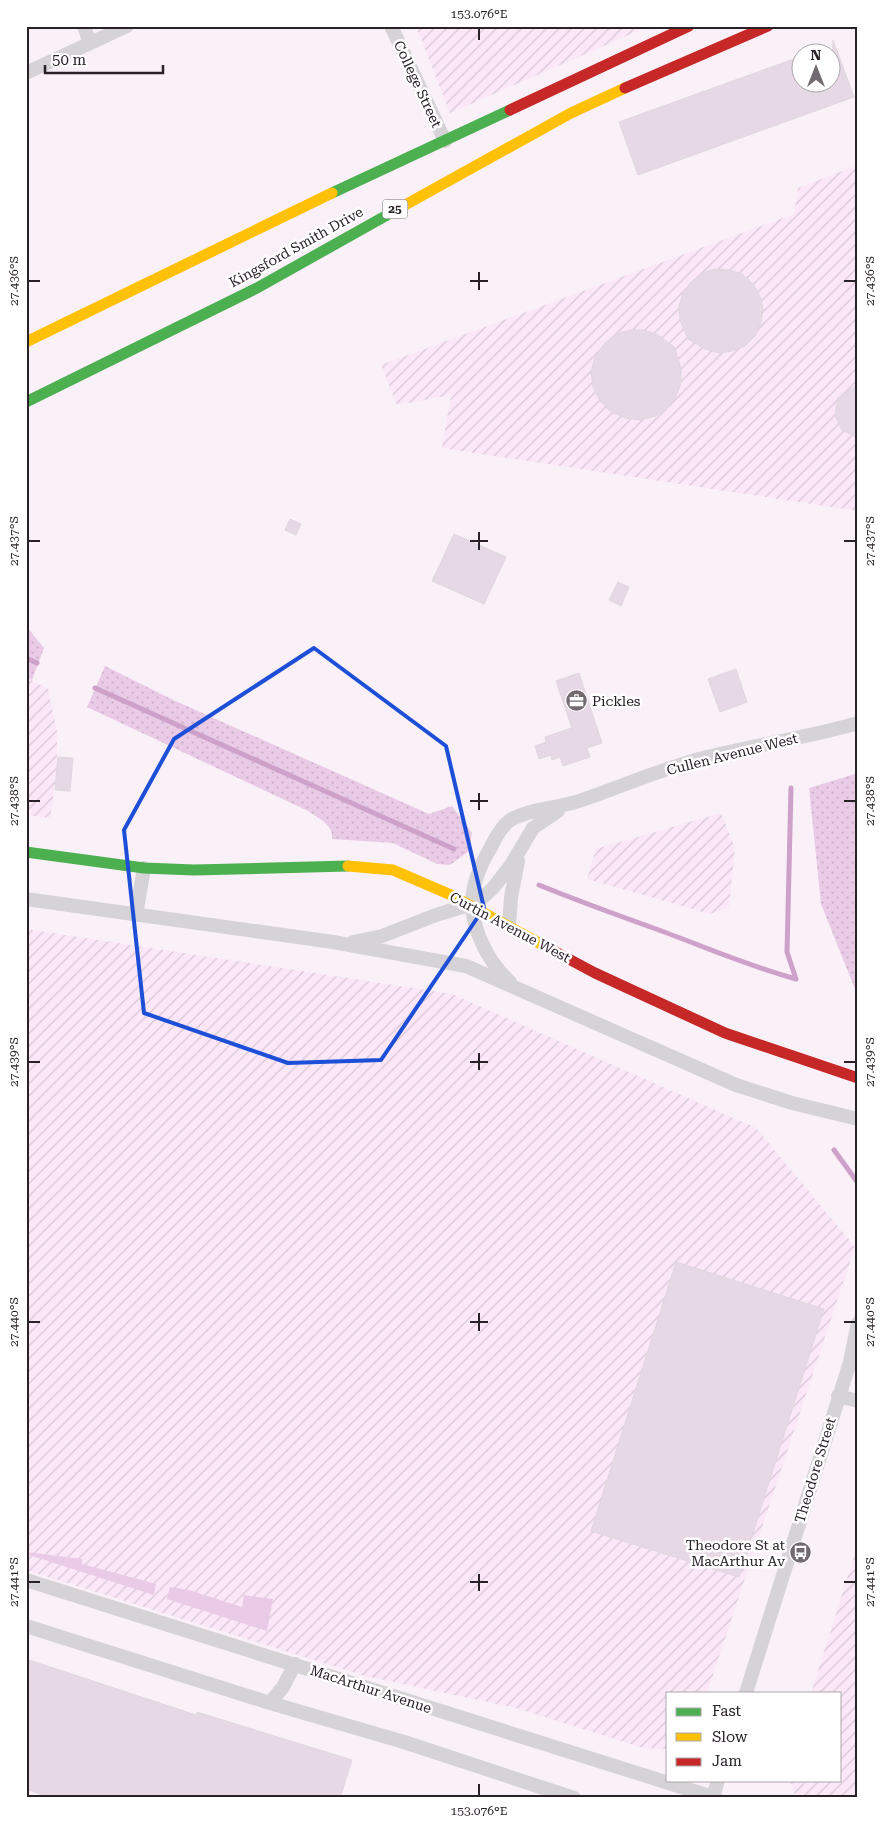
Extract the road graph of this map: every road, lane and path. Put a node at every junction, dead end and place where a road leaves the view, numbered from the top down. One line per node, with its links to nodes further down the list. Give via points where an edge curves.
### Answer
1 (84, 26): 6 (street)
2 (127, 26): 6 (street)
3 (391, 26): 8 (street, College Street)
4 (689, 26): 8 (main road, Kingsford Smith Drive)
5 (768, 26): 10 (main road, Kingsford Smith Drive / 25, via 571,113 257,288)
6 (90, 43): 7 (street)
7 (26, 73)
8 (445, 142): 9 (main road, Kingsford Smith Drive, via 286,215)
9 (26, 342)
10 (26, 402)
11 (858, 723): 12 (street, Cullen Avenue West, via 702,758)
12 (579, 801): 13 (street, Cullen Avenue West, via 538,823); 17 (street, Cullen Avenue West, via 526,814 508,822 481,868)
13 (525, 844): 17 (street, Cullen Avenue West, via 494,888); 19 (street, via 515,871)
14 (26, 852): 15 (main road, Curtin Avenue West)
15 (144, 868): 17 (main road, Curtin Avenue West, via 383,868 421,881); 18 (street)
16 (26, 899): 18 (street)
17 (472, 905): 19 (main road, Curtin Avenue West); 20 (street, Cullen Avenue West, via 372,939); 21 (street, Cullen Avenue West, via 486,951 503,975)
18 (136, 915): 20 (street)
19 (509, 926): 22 (main road, Curtin Avenue West, via 596,973 725,1033)
20 (333, 942): 21 (street, via 458,964)
21 (521, 990): 23 (street, via 736,1085)
22 (858, 1078)
23 (858, 1119)
24 (858, 1323): 25 (street, Theodore Street)
25 (853, 1366): 26 (street, Theodore Street)
26 (838, 1396): 27 (street); 31 (street, Theodore Street)
27 (858, 1401)
28 (26, 1580): 30 (street, MacArthur Avenue)
29 (26, 1626): 32 (street)
30 (295, 1664): 32 (street); 33 (street, MacArthur Avenue)
31 (746, 1692)
32 (270, 1703): 37 (street, via 404,1742)
33 (666, 1782)
34 (667, 1782): 36 (street, MacArthur Avenue)
35 (718, 1782): 36 (street)
36 (714, 1797)
37 (574, 1798)

